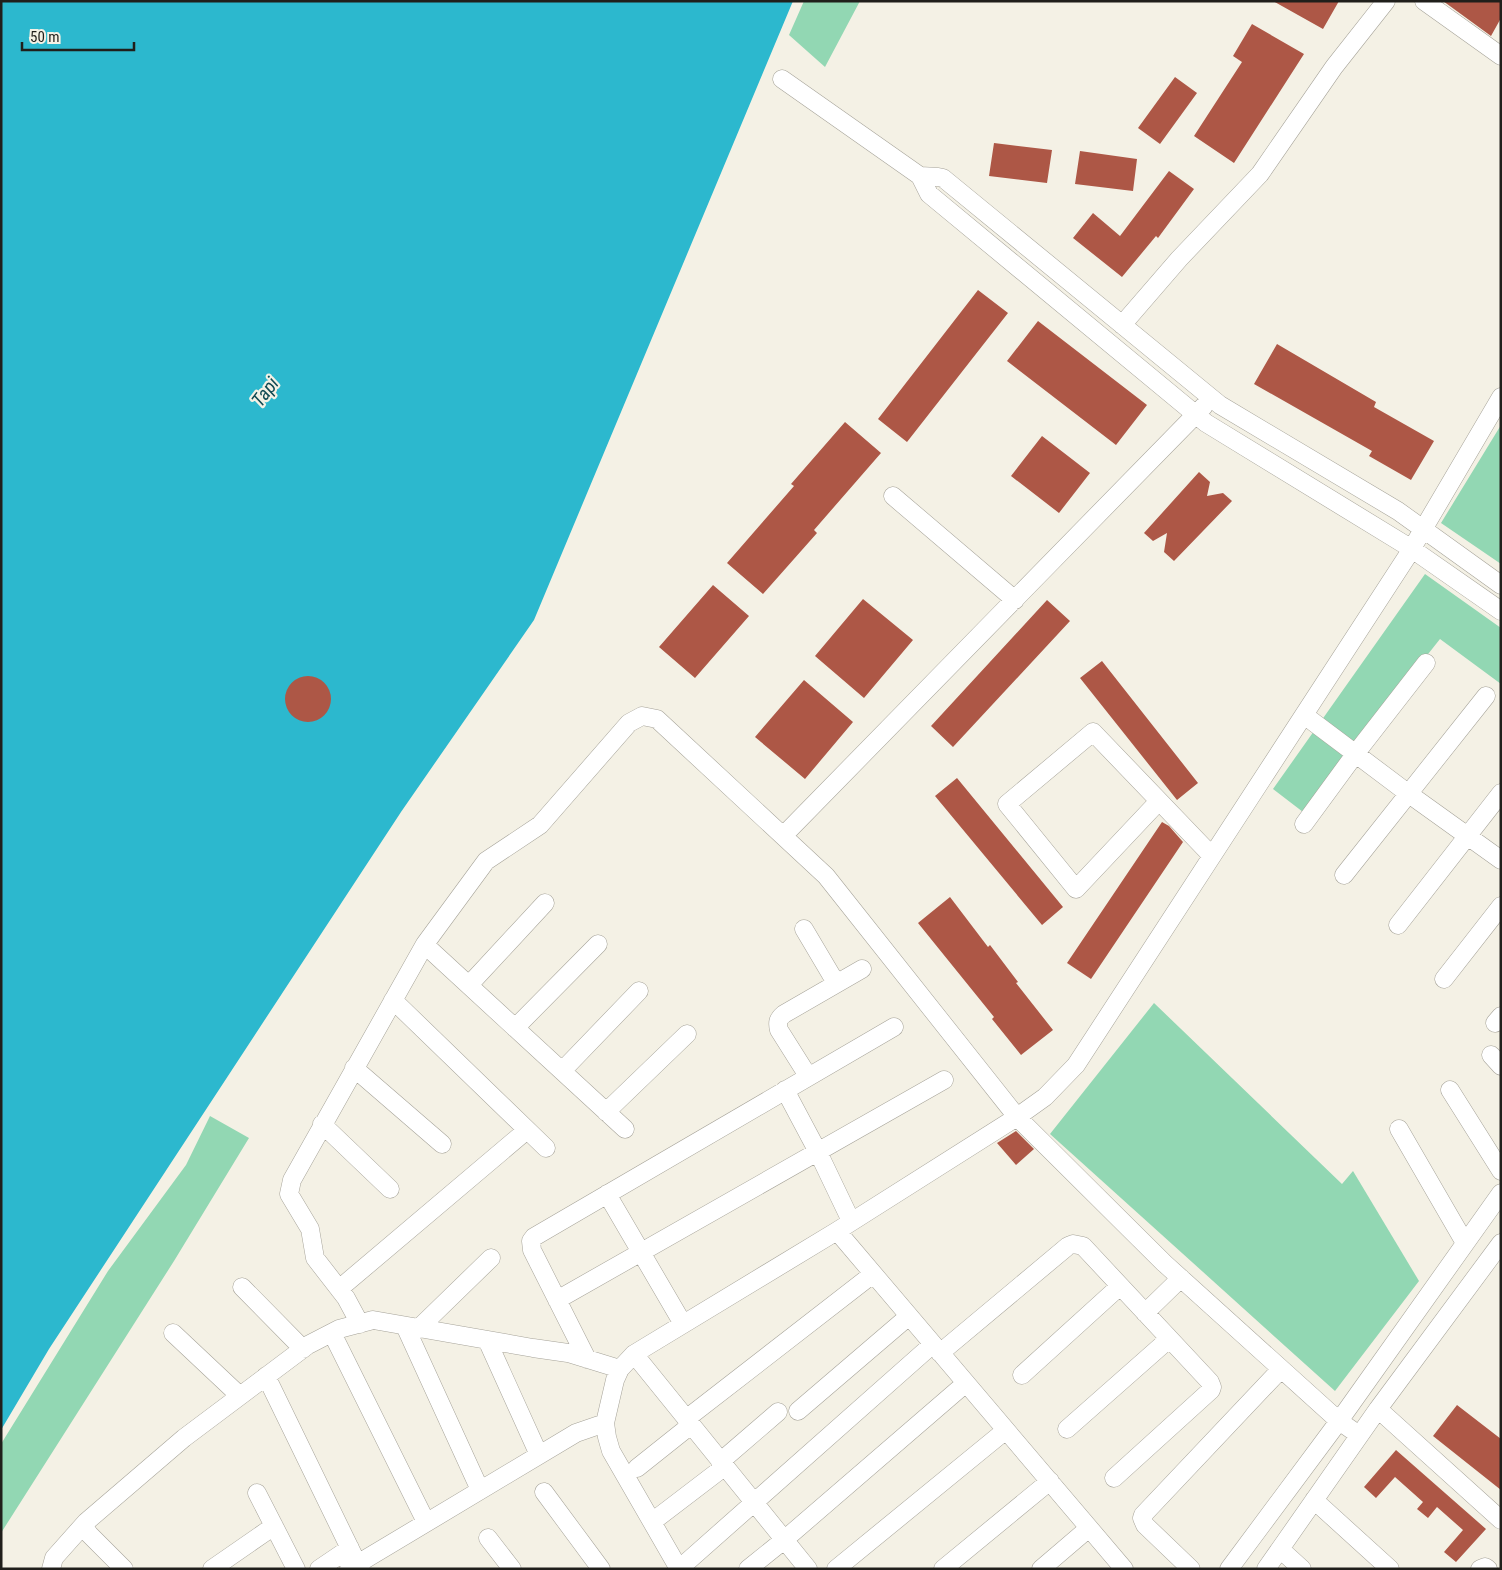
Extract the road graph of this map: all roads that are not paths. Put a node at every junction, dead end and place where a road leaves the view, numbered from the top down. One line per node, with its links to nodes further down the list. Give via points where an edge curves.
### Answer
1 (1386, 1): 6 (street, via 1334,67 1260,174)
2 (1424, 1): 3 (street)
3 (1501, 56)
4 (782, 79): 5 (street)
5 (920, 176): 6 (street, via 943,178); 9 (street, via 929,194)
6 (1122, 325): 8 (street)
7 (1501, 396): 11 (street)
8 (1211, 398): 9 (street); 11 (street, via 1398,512)
9 (1197, 415): 12 (street); 14 (street)
10 (893, 496): 14 (street)
11 (1423, 531): 12 (street); 13 (street)
12 (1412, 549): 15 (street); 18 (street)
13 (1501, 585)
14 (1015, 600): 24 (street)
15 (1501, 612)
16 (1426, 663): 19 (street)
17 (1486, 696): 21 (street)
18 (1304, 715): 19 (street); 26 (street)
19 (1356, 753): 21 (street); 23 (street)
20 (1501, 793): 25 (street)
21 (1409, 794): 25 (street); 28 (street)
22 (1159, 802): 26 (street, via 1076,889 1007,804 1093,732)
23 (1304, 824)
24 (783, 836): 34 (street, via 657,719 642,716 629,723 540,824 486,861); 51 (street, via 826,876)
25 (1469, 836): 27 (street); 31 (street)
26 (1212, 856): 51 (street, via 1076,1065 1045,1097)
27 (1501, 860)
28 (1344, 876)
29 (545, 903): 38 (street)
30 (1501, 906): 36 (street)
31 (1398, 925)
32 (804, 929): 37 (street)
33 (598, 944): 42 (street)
34 (425, 945): 38 (street); 40 (street)
35 (862, 969): 37 (street)
36 (1444, 979)
37 (836, 983): 46 (street, via 779,1018 779,1030)
38 (469, 985): 42 (street)
39 (639, 991): 45 (street)
40 (393, 1000): 44 (street); 55 (street)
41 (894, 1027): 46 (street)
42 (515, 1028): 45 (street)
43 (687, 1034): 50 (street)
44 (354, 1068): 52 (street); 56 (street)
45 (562, 1071): 50 (street)
46 (808, 1076): 48 (street)
47 (944, 1080): 58 (street)
48 (785, 1090): 58 (street); 62 (street)
49 (1450, 1090): 59 (street)
50 (606, 1112): 53 (street)
51 (1017, 1117): 63 (street); 69 (street)
52 (322, 1124): 60 (street); 72 (street, via 292,1180 289,1194 310,1229 315,1258)
53 (625, 1129)
54 (1399, 1129): 64 (street)
55 (527, 1130): 57 (street); 72 (street)
56 (442, 1144)
57 (546, 1148)
58 (818, 1152): 63 (street); 66 (street)
59 (1501, 1171)
60 (390, 1189)
61 (1501, 1193): 64 (street)
62 (607, 1194): 66 (street); 73 (street, via 531,1241 532,1250)
63 (844, 1226): 68 (street); 77 (street)
64 (1465, 1243): 96 (street)
65 (1501, 1243): 93 (street)
66 (641, 1252): 73 (street); 77 (street)
67 (490, 1258): 78 (street)
68 (873, 1274): 75 (street); 97 (street)
69 (1181, 1278): 74 (street); 88 (street)
70 (1120, 1286): 74 (street); 83 (street, via 1083,1246 1073,1244); 89 (street)
71 (242, 1287): 84 (street)
72 (339, 1288): 76 (street)
73 (557, 1300): 86 (street)
74 (1145, 1313): 81 (street)
75 (909, 1316): 83 (street); 94 (street)
76 (360, 1324): 78 (street, via 373,1320); 80 (street)
77 (683, 1324): 85 (street)
78 (412, 1327): 82 (street); 107 (street)
79 (173, 1333): 92 (street)
80 (332, 1333): 84 (street); 114 (street)
81 (1168, 1339): 99 (street); 105 (street, via 1210,1382 1211,1390)
82 (487, 1340): 86 (street); 102 (street)
83 (936, 1349): 91 (street); 111 (street)
84 (303, 1350): 90 (street)
85 (634, 1354): 87 (street); 97 (street)
86 (587, 1359): 87 (street)
87 (620, 1369): 98 (street)
88 (1281, 1369): 96 (street); 135 (street, via 1143,1515 1145,1525)
89 (1022, 1375)
90 (266, 1376): 92 (street); 121 (street)
91 (966, 1383): 100 (street); 119 (street)
92 (240, 1396): 113 (street, via 184,1438)
93 (1378, 1409): 101 (street); 112 (street)
94 (798, 1411)
95 (778, 1412): 103 (street)
96 (1338, 1421): 101 (street); 136 (street)
97 (689, 1422): 103 (street); 104 (street)
98 (605, 1423): 102 (street, via 576,1433); 115 (street, via 611,1451)
99 (1067, 1429)
100 (1006, 1430): 106 (street); 131 (street)
101 (1359, 1435): 110 (street)
102 (539, 1455): 107 (street)
103 (722, 1464): 111 (street); 115 (street)
104 (637, 1468)
105 (1114, 1478)
106 (1050, 1482): 117 (street); 132 (street)
107 (480, 1490): 114 (street)
108 (544, 1492): 128 (street)
109 (257, 1493): 116 (street)
110 (1314, 1500): 120 (street); 139 (street)
111 (753, 1502): 115 (street, via 680,1569); 119 (street)
112 (1501, 1520)
113 (86, 1522): 122 (street, via 54,1558); 123 (street, via 88,1534)
114 (426, 1522): 121 (street)
115 (652, 1522)
116 (274, 1526): 124 (street); 125 (street)
117 (1089, 1528): 133 (street); 134 (street)
118 (488, 1538): 127 (street)
119 (784, 1540): 129 (street); 130 (street)
120 (1280, 1549): 137 (street); 138 (street)
121 (354, 1562): 126 (street)
122 (51, 1569)
123 (124, 1569)
124 (212, 1569)
125 (296, 1569)
126 (319, 1569)
127 (512, 1569)
128 (601, 1569)
129 (748, 1569)
130 (808, 1569)
131 (836, 1569)
132 (943, 1569)
133 (1041, 1569)
134 (1124, 1569)
135 (1191, 1569)
136 (1229, 1569)
137 (1266, 1569)
138 (1302, 1569)
139 (1390, 1569)
140 (1480, 1569): 141 (street)
141 (1488, 1569)

